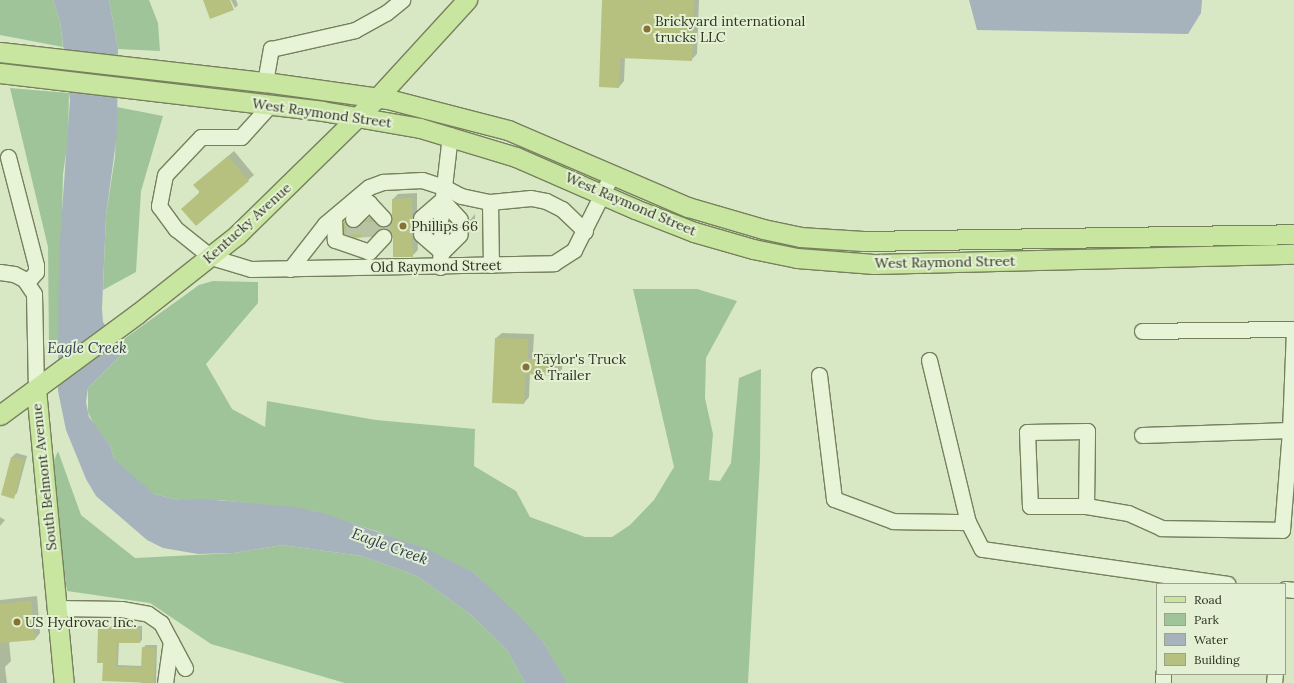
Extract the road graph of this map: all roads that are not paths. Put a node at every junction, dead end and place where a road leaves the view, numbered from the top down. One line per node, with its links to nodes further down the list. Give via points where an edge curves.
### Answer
1 (402, 0): 5 (street, via 386,13 355,30 271,49)
2 (460, 2): 6 (main road, Kentucky Avenue)
3 (9, 53): 5 (main road, West Raymond Street)
4 (9, 74): 7 (main road, West Raymond Street)
5 (265, 82): 6 (main road, West Raymond Street)
6 (378, 97): 8 (main road, Kentucky Avenue); 11 (main road, West Raymond Street, via 508,130)
7 (270, 105): 8 (main road, West Raymond Street); 25 (street, via 241,137 201,137 165,175 159,206 176,229)
8 (359, 116): 9 (main road, West Raymond Street); 25 (main road, Kentucky Avenue, via 270,204)
9 (450, 135): 13 (street); 14 (main road, West Raymond Street, via 523,159)
10 (8, 158): 31 (street, via 36,265 36,272)
11 (612, 174): 14 (street, Old Raymond Street); 21 (main road, West Raymond Street, via 688,207 726,219 800,237 831,240)
12 (369, 188): 13 (street, via 382,182 422,180); 16 (street); 17 (street)
13 (443, 194): 13 (street, via 441,218); 15 (street)
14 (602, 194): 20 (street, Old Raymond Street); 24 (main road, West Raymond Street, via 635,210 711,238 777,255 817,261 874,264)
15 (490, 202): 20 (street, via 531,198 546,201 562,209); 27 (street)
16 (369, 203): 18 (street); 19 (street)
17 (334, 217): 23 (street, via 335,240); 29 (street, via 325,224)
18 (376, 218)
19 (353, 219)
20 (585, 231): 27 (street, Old Raymond Street, via 569,255 554,263)
21 (1294, 234)
22 (354, 238): 23 (street)
23 (374, 242): 28 (street)
24 (1294, 254)
25 (211, 257): 29 (street, Old Raymond Street, via 251,269); 36 (main road, Kentucky Avenue)
26 (441, 259): 26 (street, via 441,234); 27 (street, Old Raymond Street); 28 (street, Old Raymond Street)
27 (492, 265)
28 (370, 268): 29 (street, Old Raymond Street)
29 (290, 269)
30 (0, 272): 31 (street)
31 (23, 279): 36 (street, South Belmont Avenue, via 32,289 35,302)
32 (1294, 330): 33 (street); 38 (street)
33 (1142, 331)
34 (929, 360): 41 (street)
35 (819, 376): 41 (street, via 834,499 893,521)
36 (36, 389): 37 (main road, Kentucky Avenue); 44 (main road, South Belmont Avenue)
37 (0, 415)
38 (1290, 430): 39 (street); 40 (street, via 1282,530 1161,528 1128,513)
39 (1142, 435)
40 (1086, 506): 40 (street, via 1030,506 1027,432 1087,431)
41 (968, 522): 42 (street, via 982,549)
42 (1167, 580): 43 (street)
43 (1213, 583)
44 (58, 608): 45 (street, via 136,611 161,623); 47 (main road, South Belmont Avenue)
45 (171, 641): 46 (street); 48 (street)
46 (186, 668)
47 (64, 683)
48 (165, 683)

